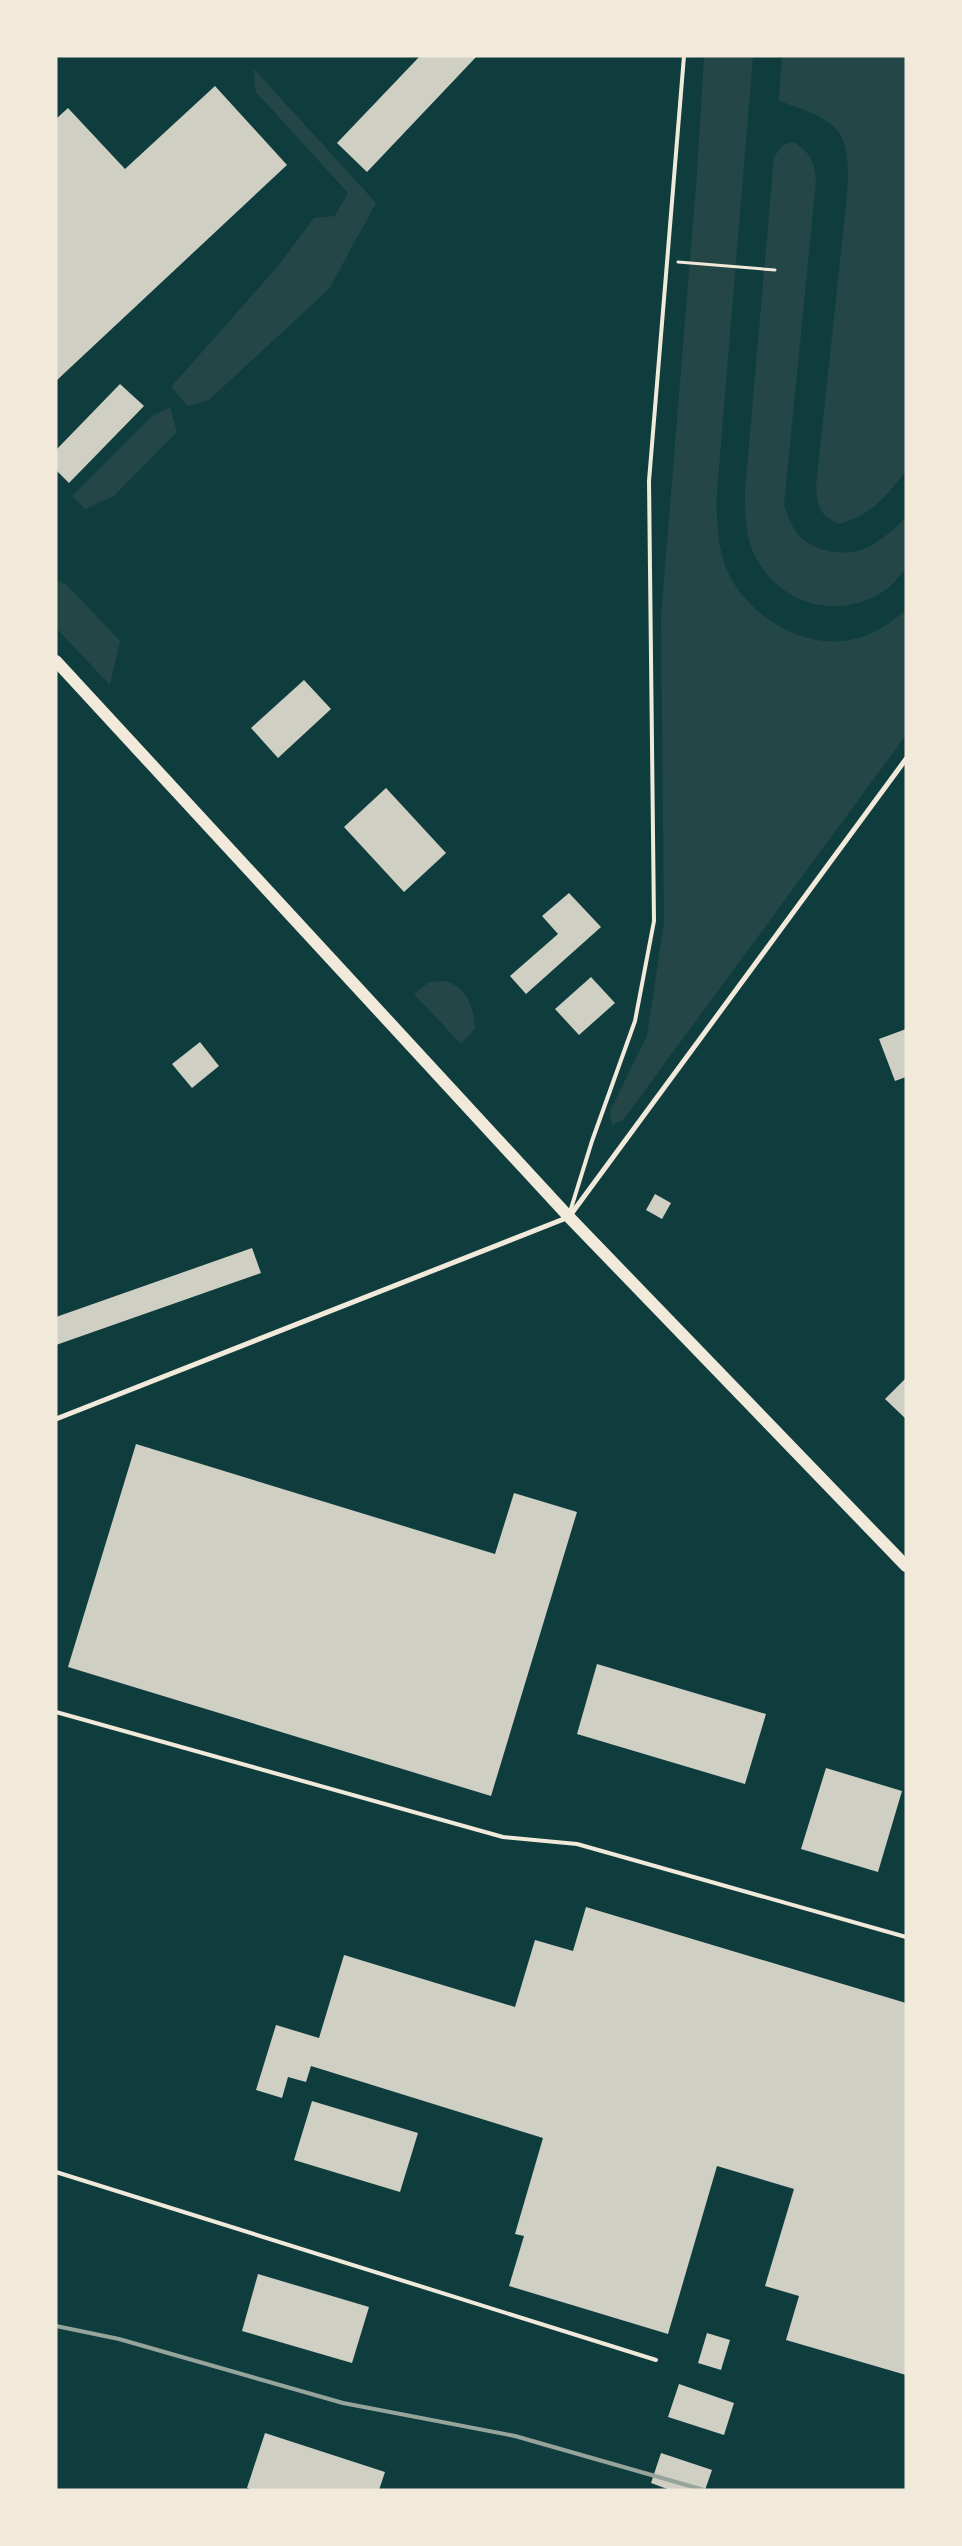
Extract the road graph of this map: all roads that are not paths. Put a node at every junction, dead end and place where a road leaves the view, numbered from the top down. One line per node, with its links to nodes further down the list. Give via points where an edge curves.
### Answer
1 (684, 56): 4 (lane, via 649,481 654,921 635,1020)
2 (56, 661): 4 (main road)
3 (906, 759): 4 (street)
4 (569, 1217): 5 (street); 6 (main road)
5 (56, 1419)
6 (905, 1562)
7 (56, 1712): 8 (lane, via 503,1837 577,1844)
8 (906, 1937)
9 (56, 2172): 10 (lane)
10 (656, 2360)

